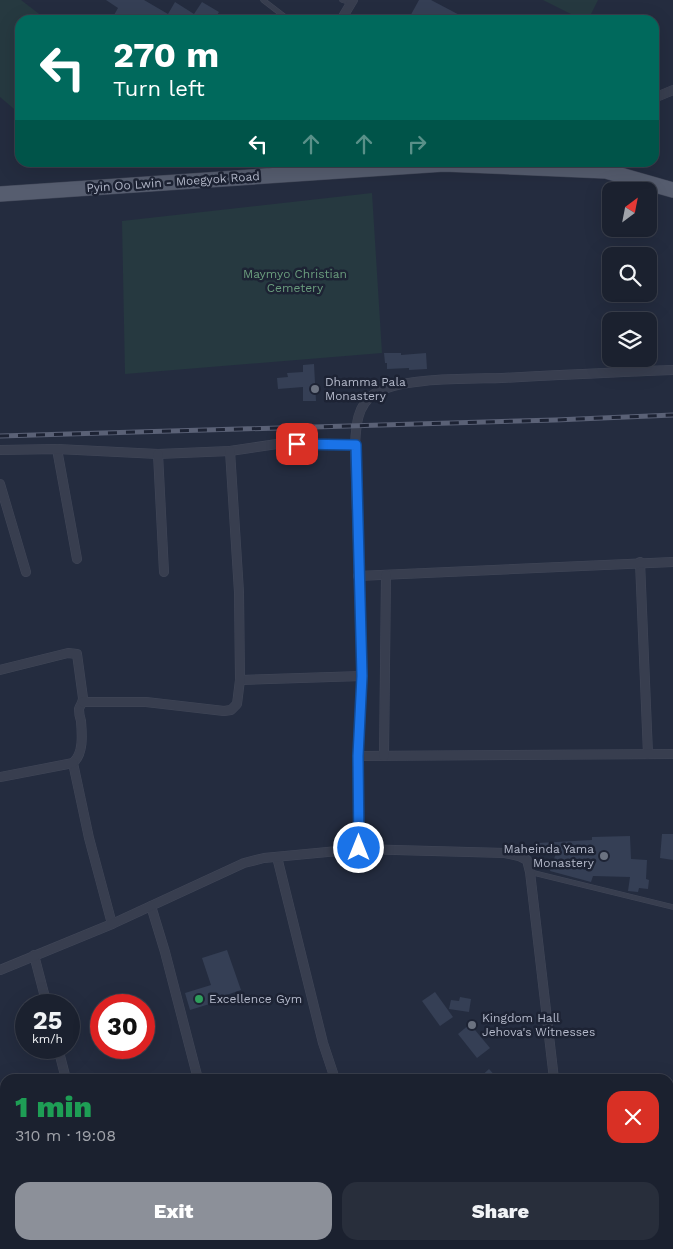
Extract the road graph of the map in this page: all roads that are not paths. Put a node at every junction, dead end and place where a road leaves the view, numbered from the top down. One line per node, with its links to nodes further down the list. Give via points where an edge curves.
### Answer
1 (263, 0): 3 (lane)
2 (349, 1): 4 (street)
3 (282, 15)
4 (343, 15)
5 (673, 90): 6 (street)
6 (659, 96)
7 (341, 167): 9 (main road, Pyin Oo Lwin - Moegyok Road)
8 (513, 167): 10 (main road, Pyin Oo Lwin - Moegyok Road, via 606,171)
9 (272, 169): 11 (main road, Pyin Oo Lwin - Moegyok Road)
10 (673, 190)
11 (0, 194)
12 (673, 370): 13 (street, via 427,381 384,388 372,395 361,408 356,426)
13 (356, 445): 16 (street, via 278,444); 25 (street)
14 (57, 449): 15 (street); 17 (street); 19 (street)
15 (0, 450)
16 (230, 451): 17 (street); 28 (street)
17 (158, 454): 23 (street)
18 (0, 484): 22 (street)
19 (77, 559)
20 (640, 562): 21 (street); 24 (street); 30 (street)
21 (673, 562)
22 (26, 572)
23 (164, 572)
24 (386, 575): 25 (street); 33 (street)
25 (358, 576): 27 (street)
26 (0, 670): 29 (street, via 68,653 77,654)
27 (362, 676): 28 (street); 32 (street)
28 (240, 680): 29 (street, via 237,704 224,711 146,702)
29 (83, 702): 34 (street, via 79,709 80,751)
30 (648, 754): 31 (street); 33 (street)
31 (673, 754)
32 (358, 756): 33 (street); 36 (street)
33 (384, 756)
34 (74, 763): 35 (street); 41 (street, via 89,838)
35 (0, 776)
36 (359, 848): 37 (street); 38 (street, via 505,854 527,860)
37 (277, 857): 39 (street, via 244,863); 48 (street)
38 (530, 872): 40 (lane); 49 (street)
39 (151, 906): 41 (street); 47 (street)
40 (673, 906)
41 (112, 924): 42 (street)
42 (34, 955): 43 (street); 44 (street)
43 (0, 970)
44 (44, 994)
45 (61, 1059): 46 (street)
46 (65, 1074)
47 (197, 1074)
48 (333, 1074)
49 (553, 1074)

